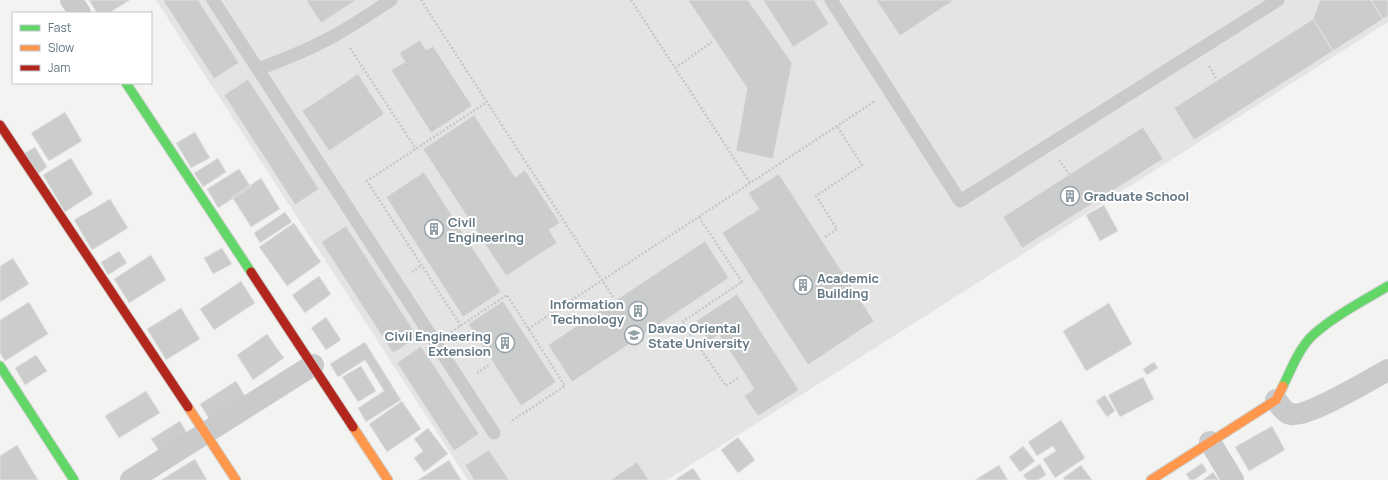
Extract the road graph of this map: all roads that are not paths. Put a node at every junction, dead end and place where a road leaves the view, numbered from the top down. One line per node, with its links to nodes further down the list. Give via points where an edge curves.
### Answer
1 (71, 0): 6 (street)
2 (213, 0): 7 (lane)
3 (391, 0): 7 (lane, via 340,33 294,56)
4 (832, 0): 5 (lane, via 960,201)
5 (1278, 0)
6 (79, 12)
7 (258, 69): 16 (lane)
8 (127, 84): 11 (street)
9 (0, 125): 15 (street)
10 (1388, 286): 14 (street, via 1312,336 1299,354)
11 (312, 365): 15 (street); 21 (street)
12 (1, 369): 18 (street)
13 (1388, 370): 14 (street, via 1307,413 1290,414)
14 (1276, 400): 17 (street)
15 (205, 433): 19 (street); 20 (street)
16 (494, 433)
17 (1210, 442): 22 (street); 23 (street)
18 (73, 480)
19 (131, 480)
20 (236, 480)
21 (388, 480)
22 (1151, 480)
23 (1233, 480)

